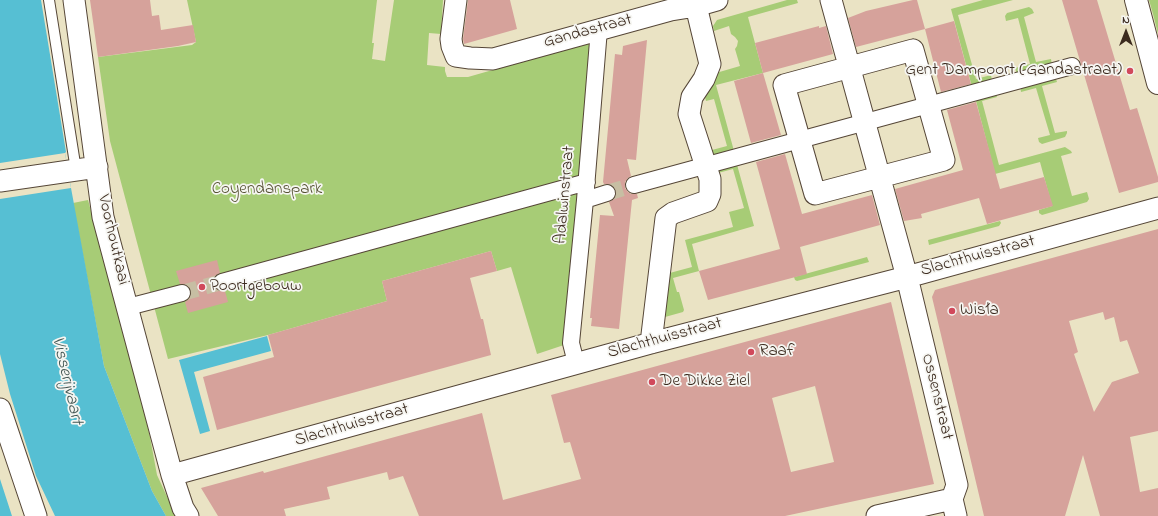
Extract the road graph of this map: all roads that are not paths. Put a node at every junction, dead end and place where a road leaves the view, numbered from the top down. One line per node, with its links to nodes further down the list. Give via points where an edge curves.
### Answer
1 (49, 0): 18 (lane)
2 (74, 0): 17 (street, Voorhoutkaai)
3 (456, 0): 9 (street, Gandastraat, via 451,39 456,56 493,59)
4 (717, 0): 8 (street, Gandastraat)
5 (831, 0): 11 (street, Ossenstraat)
6 (1136, 0): 12 (main road)
7 (670, 5): 8 (street, Gandastraat); 9 (street, Gandastraat)
8 (696, 6): 16 (street, via 710,64 692,97 689,114)
9 (599, 29): 21 (street, Adalwinstraat)
10 (1072, 66): 13 (street)
11 (849, 67): 13 (street, via 913,50); 14 (street, Ossenstraat); 15 (street, via 784,85)
12 (1158, 83)
13 (928, 105): 14 (street); 19 (street, via 944,160)
14 (864, 122): 15 (street); 19 (street, Ossenstraat)
15 (800, 140): 16 (street); 19 (street, via 815,194)
16 (706, 166): 22 (street); 30 (street, via 710,179 707,202 673,213 666,218)
17 (97, 167): 18 (street); 29 (street, Voorhoutkaai, via 103,217)
18 (72, 171): 20 (street)
19 (879, 177): 26 (street, Ossenstraat)
20 (0, 181)
21 (587, 182): 24 (street, Adalwinstraat); 27 (street)
22 (634, 185)
23 (607, 194): 24 (street)
24 (585, 200): 31 (street, Adalwinstraat, via 571,343)
25 (1158, 208): 26 (street, Slachthuisstraat)
26 (907, 277): 30 (street, Slachthuisstraat); 34 (street, Ossenstraat, via 957,485)
27 (222, 282)
28 (182, 293): 29 (street)
29 (128, 307): 33 (street, Voorhoutkaai)
30 (651, 342): 31 (street, Slachthuisstraat)
31 (576, 363): 33 (street, Slachthuisstraat)
32 (0, 409): 35 (street)
33 (172, 476): 36 (street, Voorhoutkaai)
34 (954, 508): 37 (street)
35 (36, 516)
36 (188, 516)
37 (877, 516)

